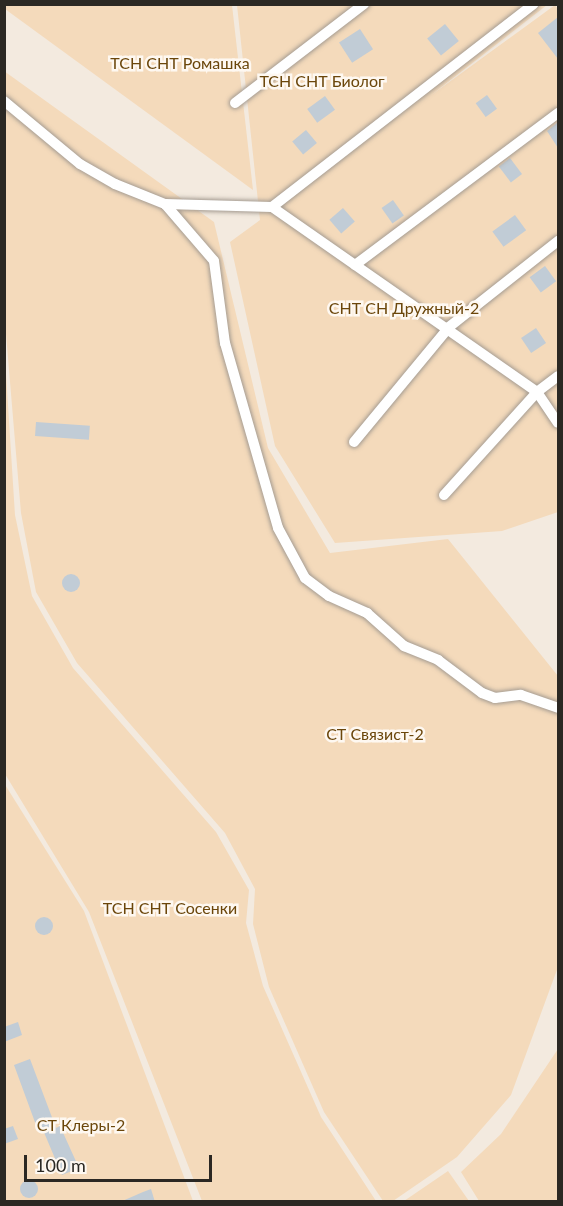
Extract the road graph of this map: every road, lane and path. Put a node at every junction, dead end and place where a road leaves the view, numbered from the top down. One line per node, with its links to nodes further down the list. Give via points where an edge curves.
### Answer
1 (364, 4): 4 (street)
2 (534, 4): 7 (street)
3 (4, 100): 6 (street, via 80,164 115,184)
4 (235, 102)
5 (558, 113): 9 (street)
6 (165, 204): 7 (street); 16 (street, via 214,261 225,343 278,528 305,578 328,596 367,613 404,646 438,660 482,693 495,698 521,695)
7 (272, 207): 9 (street)
8 (558, 241): 10 (street)
9 (355, 265): 10 (street)
10 (449, 327): 12 (street); 14 (street)
11 (558, 376): 12 (street)
12 (537, 392): 13 (street); 15 (street)
13 (558, 423)
14 (354, 442)
15 (444, 495)
16 (558, 708)

